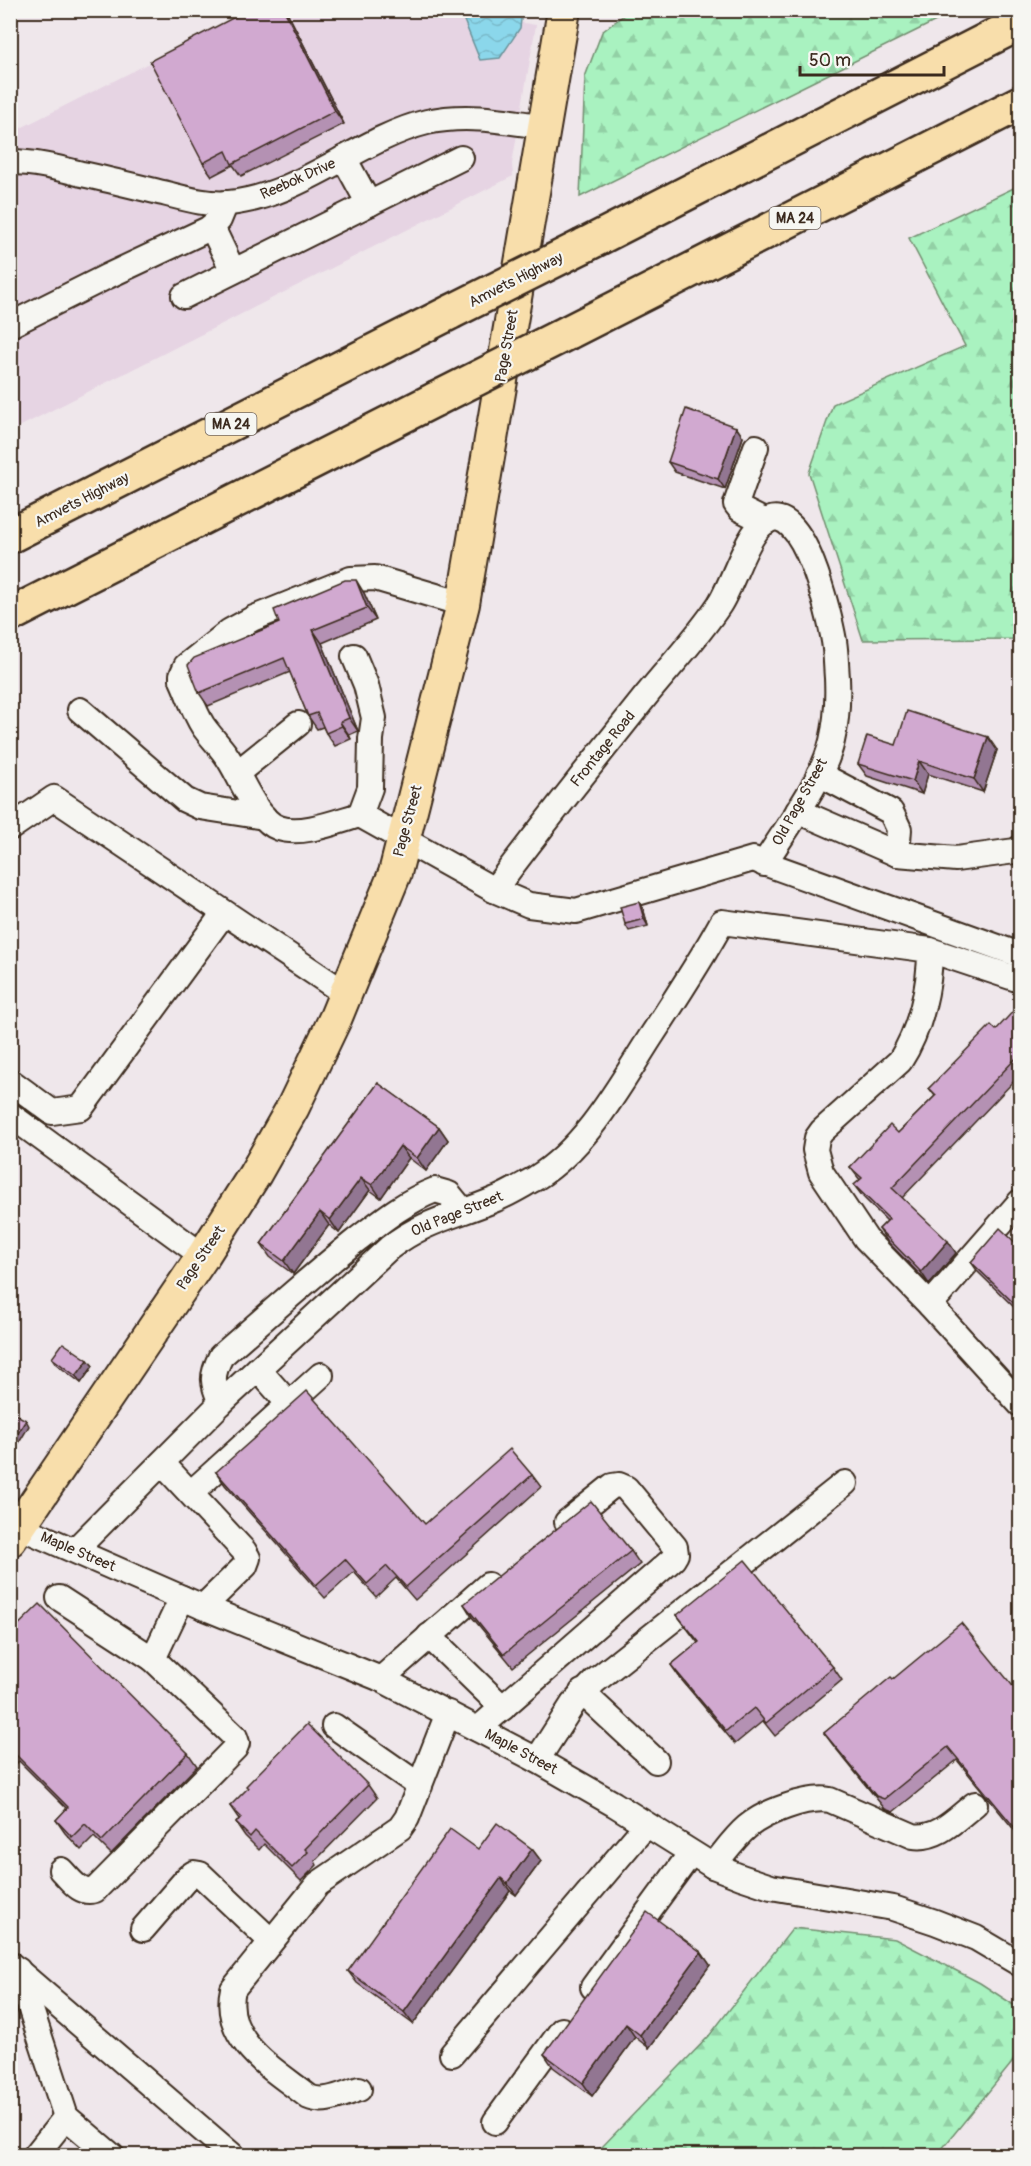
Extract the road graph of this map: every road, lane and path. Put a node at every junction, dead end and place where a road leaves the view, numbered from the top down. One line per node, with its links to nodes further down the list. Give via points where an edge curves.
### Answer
1 (564, 10): 4 (main road, Page Street)
2 (1020, 23): 16 (highway, Amvets Highway / MA 24, bridge)
3 (1020, 103): 18 (highway, MA 24, bridge)
4 (545, 128): 5 (street, Reebok Drive, via 492,119 439,120 399,132); 17 (main road, Page Street)
5 (344, 158): 8 (street, Reebok Drive, via 272,193); 9 (street)
6 (461, 159): 9 (street)
7 (10, 162): 8 (street, Reebok Drive, via 45,165 195,201)
8 (226, 203): 10 (street)
9 (369, 204): 11 (street)
10 (212, 227): 11 (street); 13 (street)
11 (233, 271): 12 (street)
12 (184, 296)
13 (10, 325)
14 (756, 447): 15 (street, via 736,504)
15 (766, 522): 23 (street, Old Page Street, via 776,518 788,522 803,542 823,594 834,640 837,716); 32 (street, Frontage Road, via 752,536 725,595 700,634 636,708)
16 (10, 536)
17 (463, 604): 22 (street, via 375,578 351,579 230,631 186,666 182,675 203,725); 28 (main road, Page Street)
18 (10, 615)
19 (354, 656): 25 (street, via 375,717 370,788)
20 (80, 710): 26 (street, via 185,800 200,807)
21 (298, 724): 22 (street)
22 (237, 773): 26 (street)
23 (819, 774): 24 (street, Old Page Street); 30 (street, via 891,812 899,829)
24 (798, 811): 30 (street); 31 (street, Old Page Street)
25 (360, 815): 26 (street, via 304,830 276,828); 28 (street)
26 (264, 817)
27 (10, 828): 33 (street, via 54,798)
28 (403, 839): 32 (street); 37 (main road, Page Street, via 392,881)
29 (1019, 843): 30 (street, via 956,859)
30 (897, 854)
31 (764, 864): 32 (street, via 753,860 576,911 529,905); 35 (street)
32 (494, 890)
33 (224, 913): 37 (street); 38 (street, via 81,1108 52,1112)
34 (930, 950): 36 (street); 41 (street, Old Page Street, via 722,922 608,1103 570,1151 538,1176 498,1199); 43 (street, via 930,971 908,1048 900,1061 822,1131 815,1150 821,1172 857,1228)
35 (1020, 955)
36 (1020, 980)
37 (346, 994): 42 (main road, Page Street, via 293,1107)
38 (10, 1082)
39 (10, 1115): 42 (street)
40 (1020, 1202): 43 (street)
41 (463, 1211): 44 (street, via 449,1194 435,1190 412,1198 329,1262); 45 (street, Old Page Street, via 425,1224 398,1241)
42 (202, 1256): 54 (main road, Page Street)
43 (930, 1305): 50 (street)
44 (256, 1326): 45 (street); 48 (street, via 221,1356 214,1371 214,1387)
45 (279, 1349): 46 (street, Old Page Street)
46 (258, 1369): 48 (street, Old Page Street); 49 (street)
47 (321, 1375): 49 (street)
48 (221, 1403): 51 (street, Old Page Street)
49 (289, 1404): 53 (street)
50 (1020, 1404)
51 (162, 1463): 53 (street); 56 (street, Old Page Street)
52 (845, 1483): 63 (street)
53 (191, 1492): 59 (street, via 248,1558 245,1566)
54 (15, 1534): 56 (street, Maple Street)
55 (550, 1535): 64 (street, via 612,1486 619,1485 626,1488 676,1554)
56 (75, 1550): 59 (street, Maple Street)
57 (506, 1570): 60 (street)
58 (58, 1598): 61 (street)
59 (193, 1603): 61 (street); 62 (street, Maple Street)
60 (429, 1636): 62 (street); 64 (street)
61 (153, 1659): 75 (street, via 235,1737 235,1748 95,1890 82,1891)
62 (381, 1679): 65 (street, Maple Street)
63 (582, 1692): 68 (street); 69 (street)
64 (503, 1708): 67 (street)
65 (448, 1713): 67 (street, Maple Street); 70 (street)
66 (334, 1726): 70 (street)
67 (478, 1729): 68 (street, Maple Street)
68 (537, 1760): 72 (street, Maple Street)
69 (656, 1761)
70 (420, 1786): 77 (street, via 400,1828 318,1884)
71 (975, 1804): 74 (street, via 936,1834 924,1838 830,1800 806,1799 749,1826)
72 (646, 1825): 73 (street, Maple Street); 80 (street)
73 (691, 1853): 74 (street, Maple Street); 83 (street)
74 (713, 1866): 78 (street, Maple Street, via 771,1887 893,1908)
75 (61, 1870)
76 (143, 1929): 77 (street, via 194,1874 200,1875)
77 (271, 1941): 81 (street, via 233,1989 231,2012 240,2037 249,2049 317,2101)
78 (1016, 1954)
79 (14, 1967): 82 (street); 86 (street)
80 (452, 2054)
81 (359, 2089)
82 (66, 2116): 84 (street); 85 (street)
83 (495, 2122)
84 (35, 2156)
85 (112, 2156)
86 (233, 2156)

